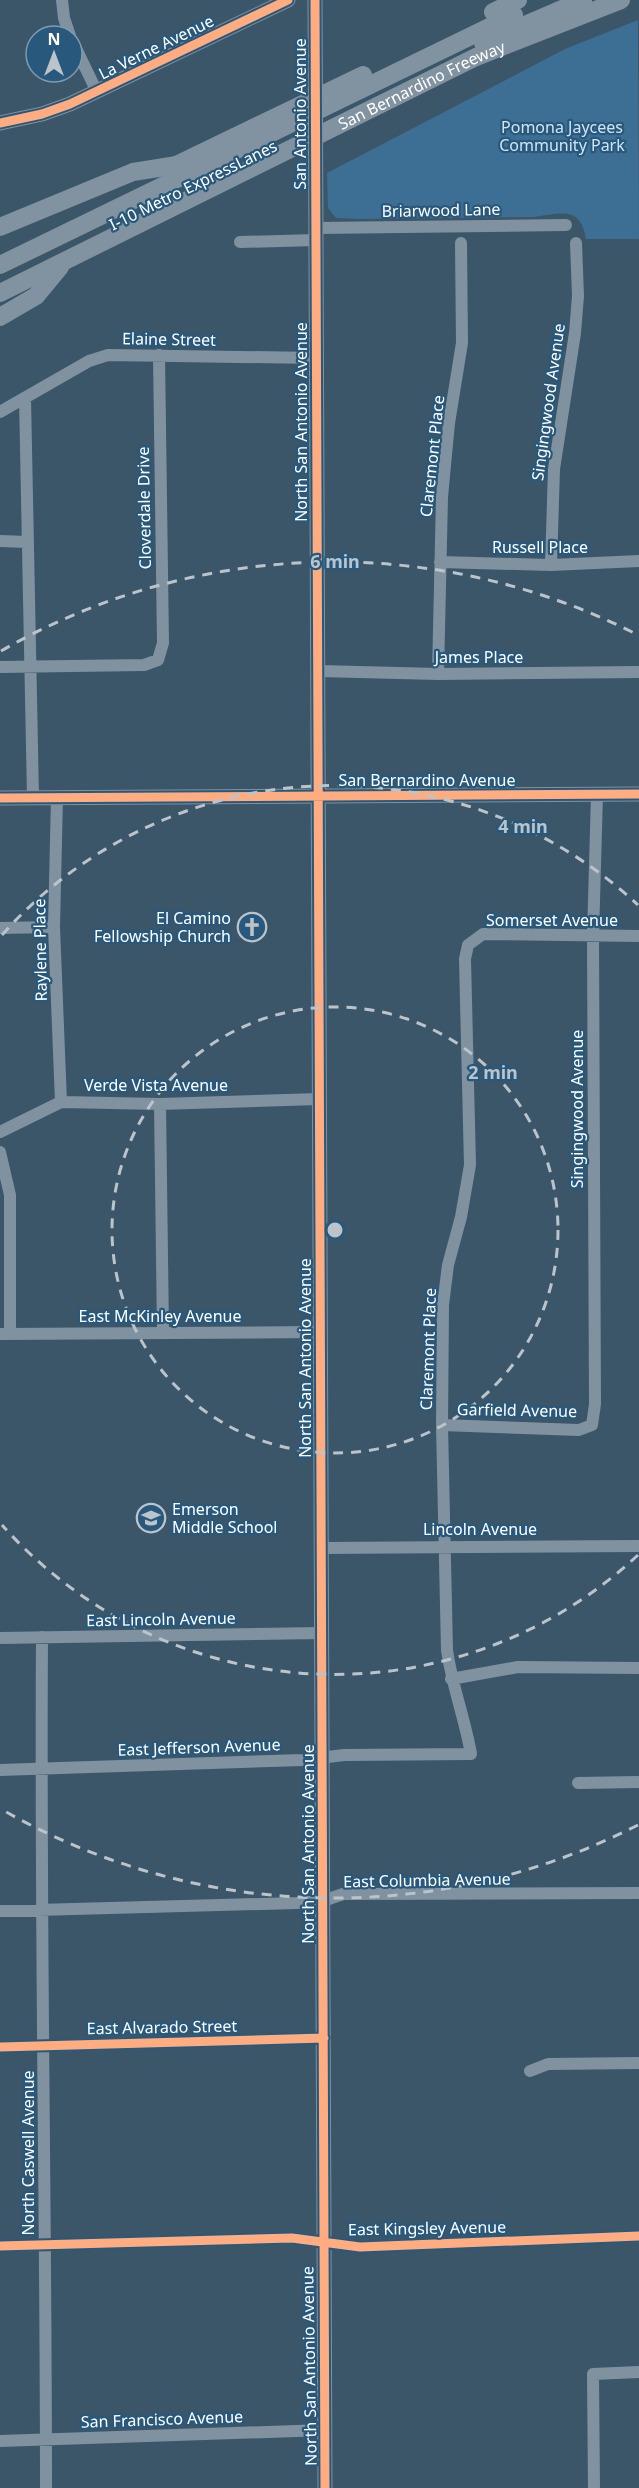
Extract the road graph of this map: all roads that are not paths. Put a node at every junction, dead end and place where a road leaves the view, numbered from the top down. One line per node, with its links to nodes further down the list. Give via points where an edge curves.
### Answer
1 (62, 0): 8 (street)
2 (288, 0): 10 (main road, La Verne Avenue)
3 (315, 0): 17 (main road, San Antonio Avenue)
4 (519, 0): 11 (highway, San Bernardino Freeway)
5 (549, 0): 11 (highway, via 477,31)
6 (583, 0): 11 (highway)
7 (621, 0): 11 (highway, San Bernardino Freeway)
8 (66, 24)
9 (84, 65): 10 (street)
10 (97, 92): 12 (main road, La Verne Avenue, via 42,114)
11 (330, 110): 13 (highway, San Bernardino Freeway); 13 (highway, San Bernardino Freeway)
12 (0, 123)
13 (294, 128): 14 (highway, San Bernardino Freeway); 22 (highway, San Bernardino Freeway); 23 (highway, I-10 Metro ExpressLanes); 24 (highway, I-10 Metro ExpressLanes)
14 (177, 165): 16 (highway, via 133,172); 21 (highway, San Bernardino Freeway)
15 (566, 225): 17 (street, Briarwood Lane)
16 (0, 227)
17 (316, 234): 18 (street, Briarwood Lane); 28 (main road, North San Antonio Avenue)
18 (240, 242)
19 (461, 243): 34 (street, Claremont Place, via 462,343 449,423)
20 (576, 243): 35 (street, Singingwood Avenue, via 576,324 554,469)
21 (0, 251)
22 (65, 260): 25 (highway, San Bernardino Freeway); 26 (highway, via 36,296)
23 (0, 265)
24 (0, 281)
25 (0, 292)
26 (0, 316)
27 (159, 355): 28 (street, Elaine Street); 29 (street, Elaine Street, via 108,355 89,361); 37 (street, Cloverdale Drive, via 163,643 158,660 144,665)
28 (315, 358): 38 (main road, North San Antonio Avenue)
29 (25, 398): 30 (street, Elaine Street); 32 (street)
30 (0, 412)
31 (0, 542): 32 (street)
32 (27, 542): 37 (street)
33 (639, 561): 35 (street, Russell Place)
34 (440, 562): 35 (street, Russell Place); 40 (street, Claremont Place)
35 (551, 565)
36 (0, 667): 37 (street)
37 (28, 667): 44 (street)
38 (318, 671): 40 (street, James Place); 43 (main road, North San Antonio Avenue)
39 (639, 672): 40 (street, James Place)
40 (438, 674)
41 (597, 794): 42 (main road, San Bernardino Avenue); 43 (main road, San Bernardino Avenue); 49 (street, Singingwood Avenue)
42 (639, 794)
43 (317, 796): 45 (main road, San Bernardino Avenue); 52 (main road, North San Antonio Avenue)
44 (33, 797): 45 (main road, San Bernardino Avenue); 46 (main road, San Bernardino Avenue)
45 (57, 797): 47 (street, Raylene Place)
46 (0, 798)
47 (54, 927): 48 (street); 53 (street, Raylene Place)
48 (0, 928)
49 (593, 936): 50 (street, Somerset Avenue); 51 (street, Somerset Avenue, via 483,934); 61 (street, Singingwood Avenue)
50 (639, 936)
51 (468, 945): 60 (street, Claremont Place, via 465,959 470,1165 443,1305)
52 (318, 1099): 54 (street, Verde Vista Avenue); 58 (main road, North San Antonio Avenue)
53 (62, 1102): 54 (street, Verde Vista Avenue); 55 (street, Verde Vista Avenue)
54 (160, 1104): 57 (street)
55 (0, 1132)
56 (0, 1152): 59 (street, via 10,1195)
57 (164, 1332): 58 (street, East McKinley Avenue); 59 (street, East McKinley Avenue)
58 (320, 1332): 64 (main road, North San Antonio Avenue)
59 (5, 1334)
60 (442, 1425): 61 (street, Garfield Avenue, via 579,1430); 62 (street, Claremont Place)
61 (592, 1425)
62 (446, 1546): 63 (street, Lincoln Avenue); 64 (street, Lincoln Avenue); 69 (street, Claremont Place)
63 (639, 1546)
64 (321, 1548): 65 (main road, North San Antonio Avenue)
65 (322, 1633): 66 (street, East Lincoln Avenue); 71 (main road, North San Antonio Avenue)
66 (42, 1637): 67 (street, East Lincoln Avenue); 72 (street, North Caswell Avenue)
67 (0, 1638)
68 (639, 1668): 69 (street, via 518,1667)
69 (451, 1679): 70 (street, Claremont Place)
70 (471, 1754): 71 (street, East Jefferson Avenue)
71 (323, 1757): 72 (street, East Jefferson Avenue); 77 (main road, North San Antonio Avenue)
72 (41, 1769): 73 (street, East Jefferson Avenue); 78 (street, North Caswell Avenue)
73 (0, 1770)
74 (639, 1782): 75 (street)
75 (578, 1783)
76 (639, 1893): 77 (street, East Columbia Avenue, via 343,1894)
77 (323, 1901): 78 (street, East Columbia Avenue); 80 (main road, North San Antonio Avenue)
78 (41, 1910): 79 (street, East Columbia Avenue); 81 (street, North Caswell Avenue)
79 (0, 1911)
80 (324, 2038): 81 (street, East Alvarado Street); 86 (main road, North San Antonio Avenue)
81 (44, 2045): 82 (street, East Alvarado Street); 87 (street, North Caswell Avenue)
82 (0, 2047)
83 (639, 2063): 84 (street, via 548,2064)
84 (530, 2071)
85 (639, 2236): 86 (street, East Kingsley Avenue, via 360,2247)
86 (323, 2243): 87 (street, East Kingsley Avenue, via 292,2238); 90 (main road, North San Antonio Avenue)
87 (44, 2244): 88 (street, East Kingsley Avenue); 91 (street, North Caswell Avenue)
88 (0, 2246)
89 (639, 2373): 95 (street, via 593,2374)
90 (325, 2430): 91 (street, San Francisco Avenue); 94 (main road, North San Antonio Avenue)
91 (46, 2440): 92 (street, San Francisco Avenue); 93 (street, North Caswell Avenue)
92 (0, 2441)
93 (46, 2488)
94 (326, 2488)
95 (594, 2488)

